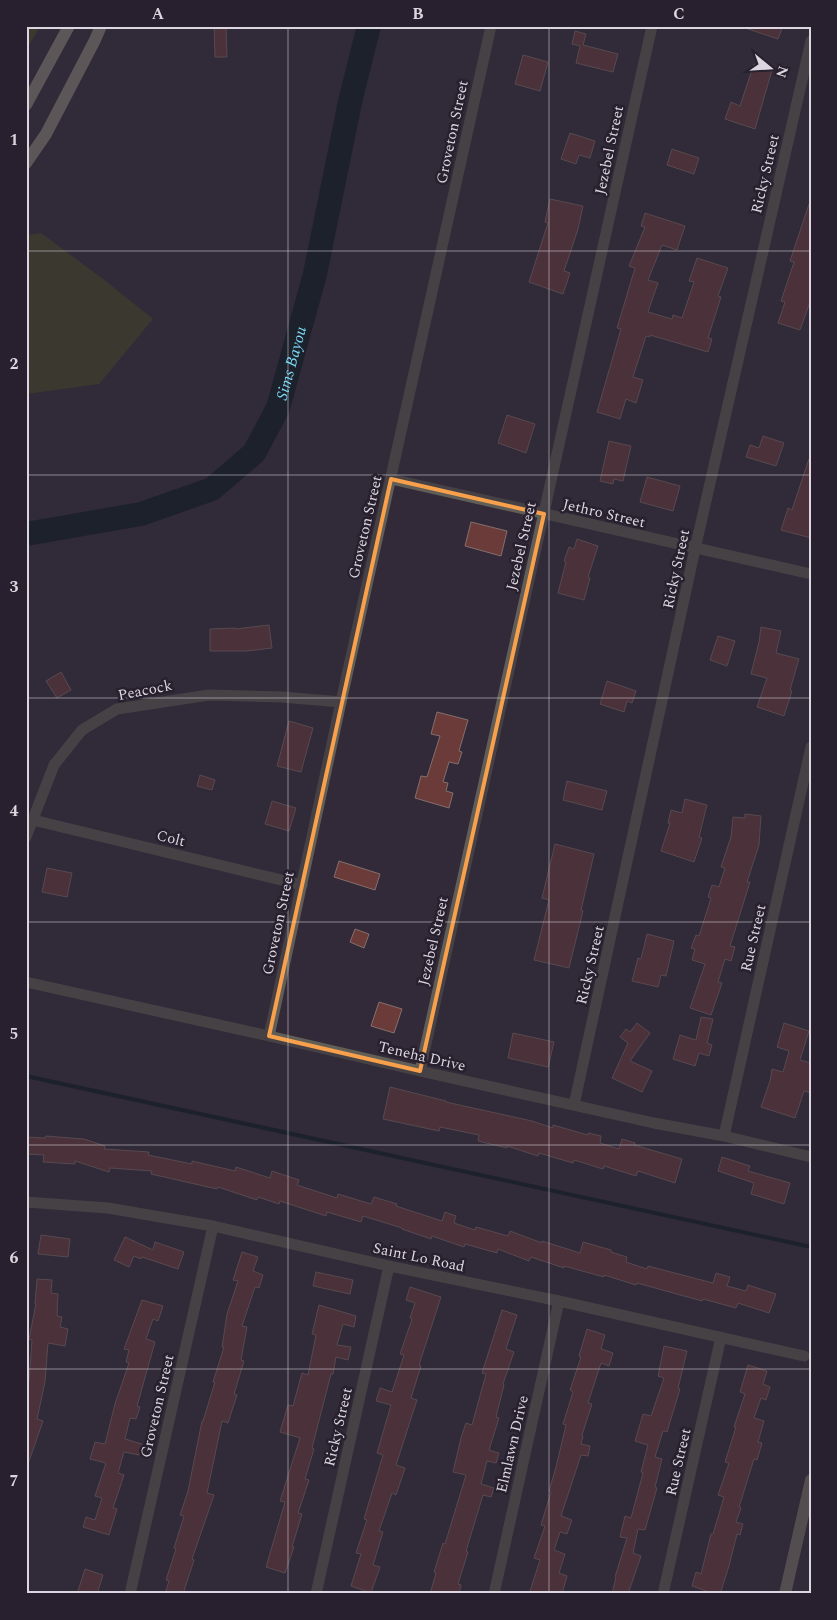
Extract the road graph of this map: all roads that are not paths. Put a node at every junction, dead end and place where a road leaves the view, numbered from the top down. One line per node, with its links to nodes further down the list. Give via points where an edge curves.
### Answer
1 (69, 26): 6 (main road)
2 (101, 26): 7 (main road, via 46,134)
3 (491, 26): 8 (street, Groveton Street)
4 (652, 26): 9 (street, Jezebel Street)
5 (811, 41): 10 (street, Ricky Street)
6 (26, 105)
7 (26, 163)
8 (391, 479): 9 (street, Jethro Street); 12 (street, Groveton Street)
9 (544, 514): 10 (street, Jethro Street); 19 (street, Jezebel Street)
10 (695, 549): 11 (street, Jethro Street); 20 (street, Ricky Street)
11 (811, 574)
12 (341, 702): 14 (street, Peacock, via 209,695 117,709 82,730 54,765); 16 (street, Groveton Street)
13 (811, 747): 21 (street, Rue Street)
14 (33, 820): 15 (street, Peacock); 16 (street, Colt)
15 (26, 837)
16 (302, 885): 18 (street, Groveton Street)
17 (26, 982): 18 (street, Teneha Drive)
18 (269, 1036): 19 (street, Teneha Drive)
19 (420, 1071): 20 (street, Teneha Drive)
20 (574, 1105): 21 (street, Teneha Drive)
21 (724, 1136): 22 (street, Teneha Drive)
22 (811, 1157)
23 (26, 1202): 24 (street, Saint Lo Road, via 108,1208)
24 (214, 1226): 25 (street, Saint Lo Road); 30 (street, Groveton Street)
25 (389, 1266): 26 (street, Saint Lo Road); 31 (street, Ricky Street)
26 (559, 1301): 27 (street, Saint Lo Road); 32 (street, Elmlawn Drive)
27 (721, 1337): 28 (street, Saint Lo Road); 33 (street, Rue Street)
28 (804, 1356)
29 (811, 1480): 34 (street)
30 (130, 1594)
31 (316, 1594)
32 (494, 1594)
33 (663, 1594)
34 (785, 1594)

